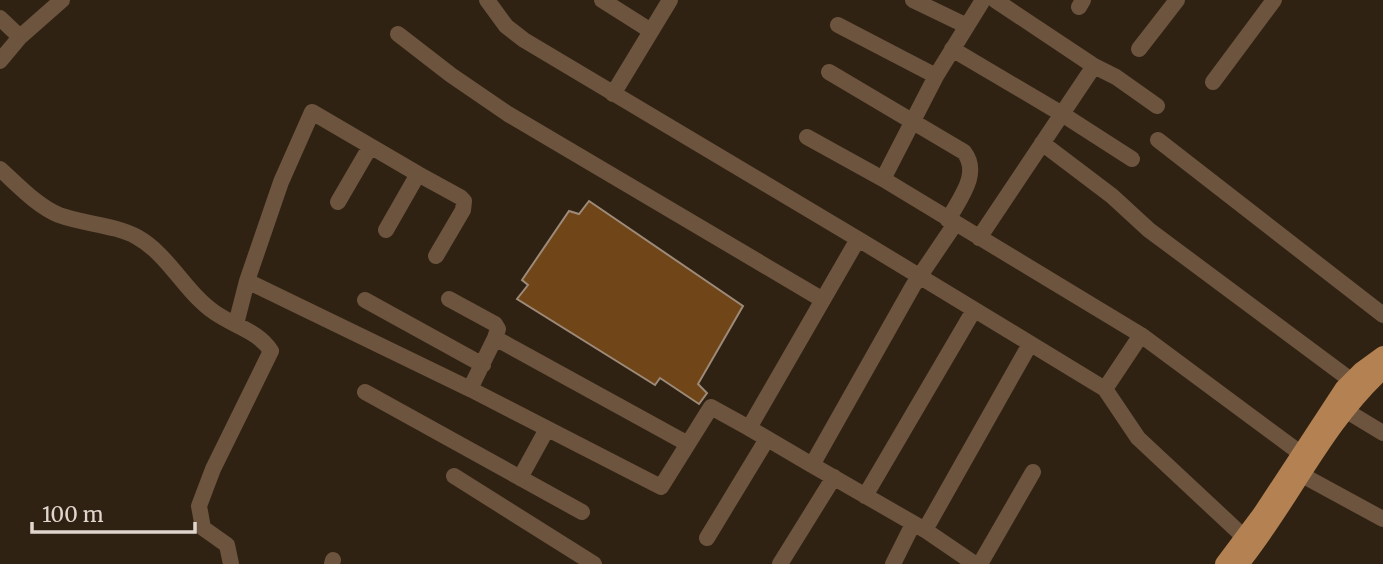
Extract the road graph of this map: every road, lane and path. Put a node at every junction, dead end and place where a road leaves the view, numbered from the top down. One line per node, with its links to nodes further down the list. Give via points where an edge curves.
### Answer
1 (62, 0): 15 (street)
2 (487, 0): 23 (street, via 506,26 524,40)
3 (602, 0): 13 (street)
4 (670, 0): 13 (street)
5 (913, 0): 12 (street)
6 (983, 0): 12 (street)
7 (995, 0): 19 (street)
8 (1177, 0): 17 (street)
9 (1274, 0): 22 (street)
10 (0, 18): 15 (street)
11 (838, 25): 21 (street)
12 (967, 26): 16 (street)
13 (650, 32): 23 (street)
14 (398, 34): 45 (street, via 508,114)
15 (20, 37): 18 (street)
16 (952, 49): 21 (street); 25 (street)
17 (1139, 49)
18 (0, 61)
19 (1094, 66): 24 (street); 25 (street)
20 (829, 72): 26 (street)
21 (936, 76): 26 (street)
22 (1213, 82)
23 (613, 94): 39 (street)
24 (1157, 106)
25 (1062, 114): 29 (street); 31 (street)
26 (912, 120): 34 (street); 36 (street, via 959,147 971,163 970,178)
27 (807, 136): 34 (street)
28 (1158, 140): 47 (street)
29 (1042, 143): 38 (street); 55 (street, via 1149,230)
30 (370, 147): 33 (street); 35 (street); 42 (street, via 312,112 281,182)
31 (1132, 159)
32 (0, 169): 48 (street, via 58,215 134,235 150,245 196,296)
33 (418, 174): 37 (street); 40 (street, via 464,201)
34 (883, 179): 36 (street)
35 (338, 202)
36 (951, 222): 38 (street); 41 (street)
37 (386, 230)
38 (979, 237): 49 (street)
39 (858, 239): 41 (street); 45 (street)
40 (436, 256)
41 (919, 277): 46 (street); 65 (street)
42 (247, 281): 48 (street); 56 (street)
43 (449, 299): 50 (street, via 495,324)
44 (365, 300): 53 (street)
45 (822, 300): 60 (street)
46 (974, 310): 51 (street); 71 (street)
47 (1383, 315)
48 (236, 324): 78 (street, via 263,339 271,351 199,506 203,528 227,545)
49 (1141, 335): 57 (street); 66 (street)
50 (495, 338): 53 (street); 64 (street)
51 (1030, 344): 57 (street); 74 (street)
52 (1383, 355): 55 (main road)
53 (483, 365): 56 (street)
54 (1383, 370): 59 (main road)
55 (1352, 381): 66 (main road, via 1325,415)
56 (470, 389): 61 (street)
57 (1105, 389): 75 (street, via 1138,438)
58 (365, 392): 70 (street)
59 (1345, 410): 62 (street); 66 (main road)
60 (748, 428): 63 (street); 64 (street, via 711,407)
61 (547, 429): 64 (street, via 661,487); 70 (street)
62 (1383, 433)
63 (767, 439): 65 (street); 76 (street)
64 (688, 444)
65 (812, 464): 69 (street)
66 (1304, 464): 73 (street); 75 (main road); 83 (main road, via 1284,505)
67 (1033, 472): 81 (street)
68 (454, 476): 79 (street)
69 (834, 477): 71 (street); 80 (street)
70 (520, 478): 72 (street)
71 (865, 496): 74 (street)
72 (582, 512)
73 (1383, 519)
74 (919, 527): 77 (street); 81 (street)
75 (1244, 537): 82 (main road)
76 (707, 538)
77 (895, 563)
78 (231, 564)
79 (594, 564)
80 (780, 564)
81 (977, 564)
82 (1224, 564)
83 (1240, 564)

